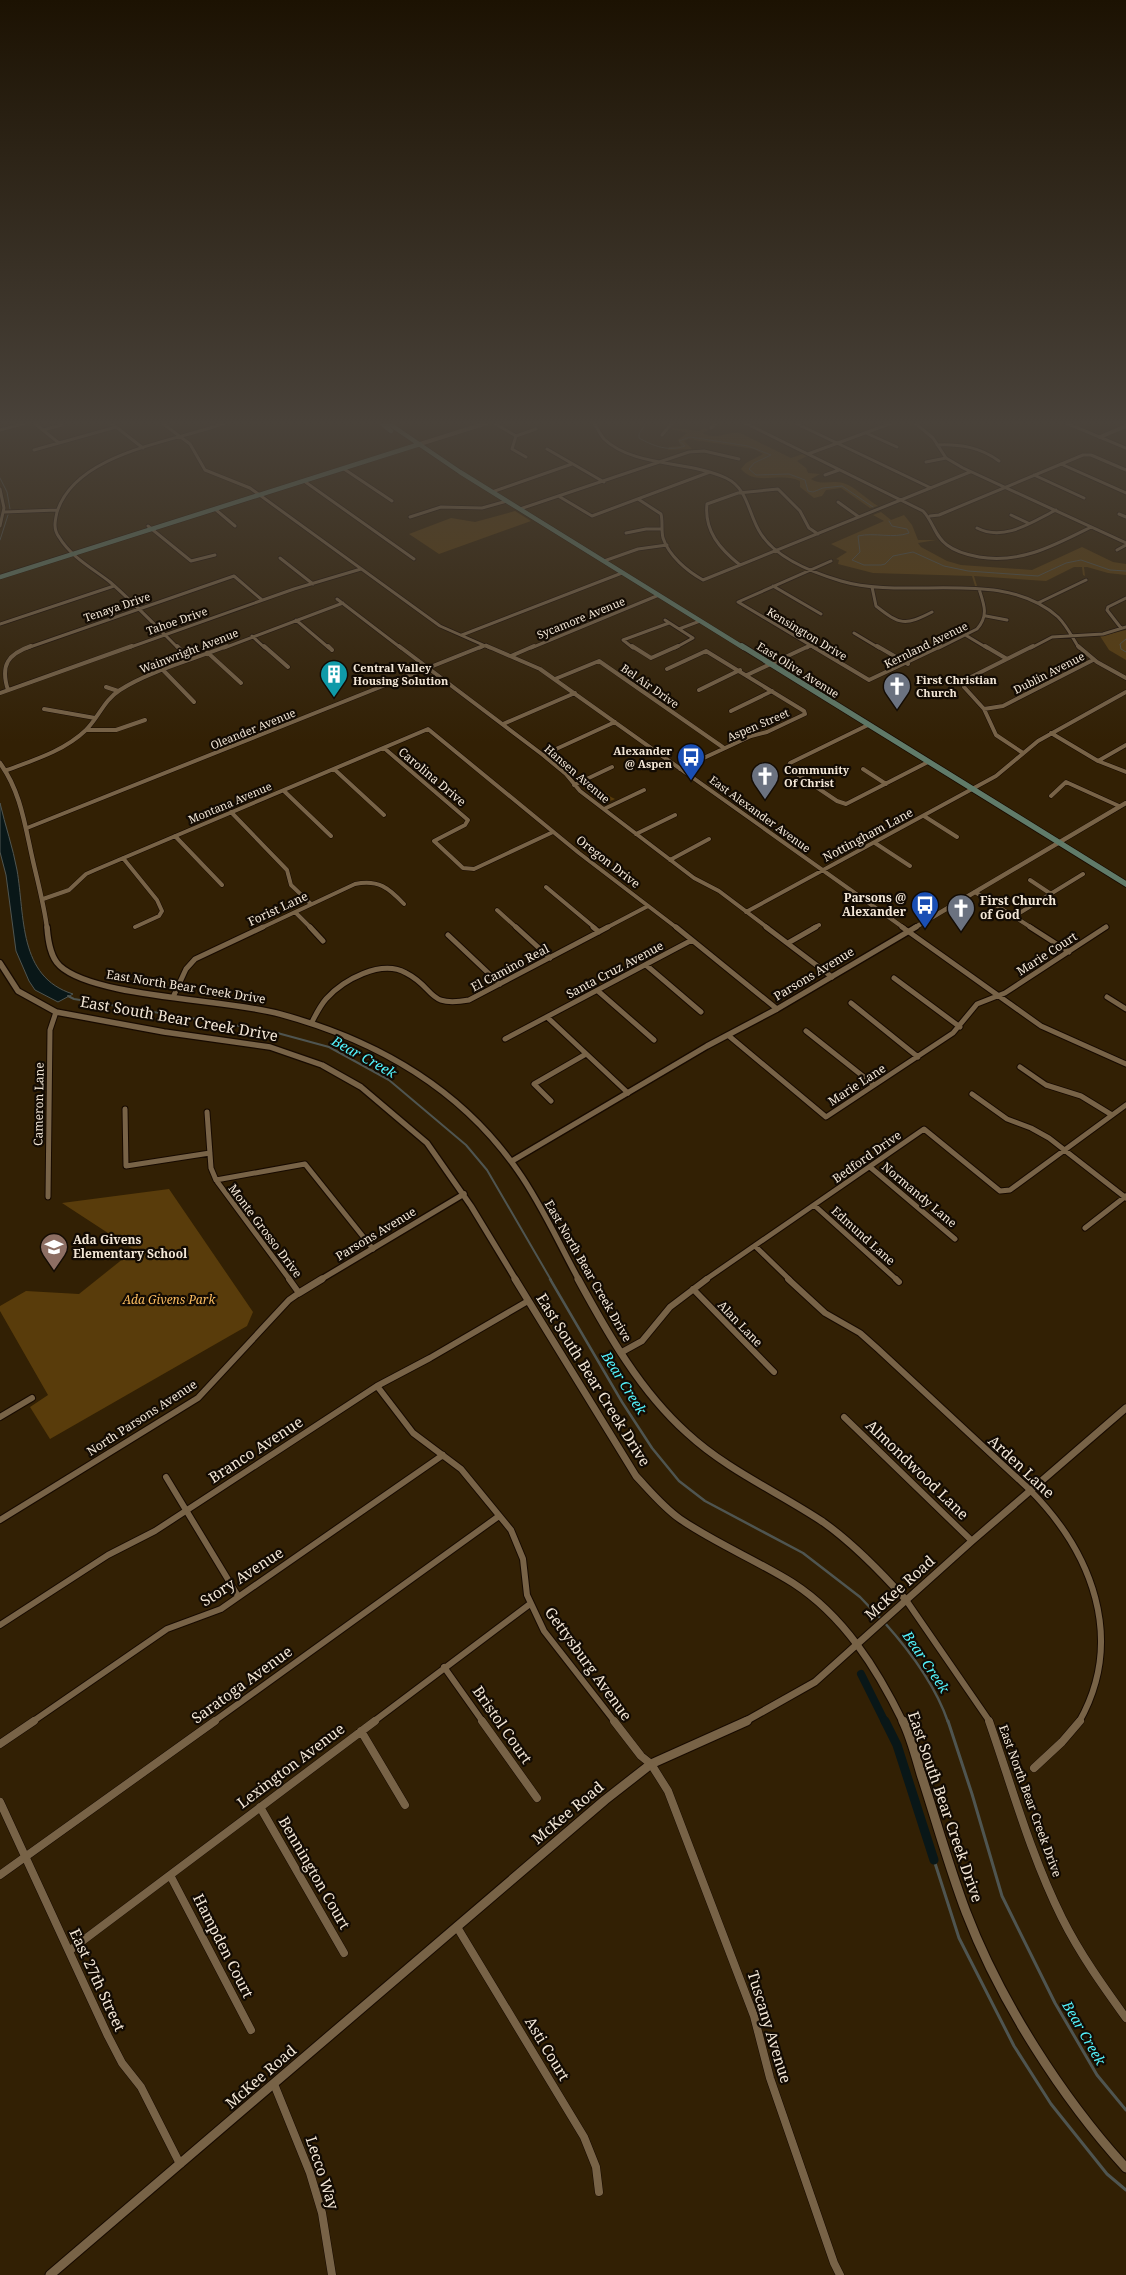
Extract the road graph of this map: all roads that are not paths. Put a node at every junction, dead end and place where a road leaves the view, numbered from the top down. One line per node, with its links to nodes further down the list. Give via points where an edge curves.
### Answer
1 (55, 529): 24 (street, via 58,537)
2 (146, 529): 24 (main road)
3 (151, 529): 25 (street, via 191,561)
4 (306, 529): 31 (street, East Alexander Avenue)
5 (372, 529): 27 (street)
6 (553, 529): 28 (main road, East Olive Avenue)
7 (641, 529): 18 (street)
8 (662, 529): 21 (street)
9 (711, 529): 30 (street, via 715,541)
10 (760, 529): 22 (street)
11 (811, 529): 19 (street)
12 (830, 529): 19 (street)
13 (935, 529): 16 (street, via 939,539 966,553 1016,558)
14 (979, 529): 15 (street, via 1000,534)
15 (1012, 529)
16 (1087, 529)
17 (1096, 529): 20 (street)
18 (626, 533)
19 (818, 534): 22 (street)
20 (1126, 544): 23 (street)
21 (667, 545): 28 (street, via 632,551); 30 (street, via 683,566 703,580)
22 (777, 550): 30 (street); 32 (street)
23 (1117, 550)
24 (73, 552): 34 (main road); 35 (main road); 38 (street)
25 (215, 555)
26 (280, 558): 37 (street)
27 (414, 559)
28 (604, 561): 33 (main road, East Olive Avenue)
29 (831, 561): 32 (street)
30 (740, 565)
31 (361, 569): 37 (street, Tahoe Drive); 60 (street, East Alexander Avenue, via 440,626)
32 (812, 569): 39 (street); 40 (street, via 843,582)
33 (622, 572): 42 (main road, East Olive Avenue); 60 (street)
34 (0, 573)
35 (0, 577)
36 (1086, 580): 47 (street)
37 (313, 584): 45 (street, Tahoe Drive)
38 (114, 586): 48 (street); 55 (street)
39 (773, 586): 50 (street); 65 (street, Kensington Drive, via 738,602)
40 (872, 586): 41 (street); 49 (street, via 876,606 901,622 912,622)
41 (979, 589): 47 (street, via 1010,593); 51 (street)
42 (659, 595): 53 (main road, East Olive Avenue); 68 (street, Sycamore Avenue)
43 (1126, 598): 56 (street, via 1107,610)
44 (337, 599): 46 (street, Hansen Avenue)
45 (262, 600): 48 (street, Tenaya Drive, via 234,576); 59 (street, Tahoe Drive)
46 (343, 603): 52 (street, Wainwright Avenue); 75 (street, Hansen Avenue)
47 (1038, 603): 61 (street, via 1060,618)
48 (138, 609): 59 (street); 85 (street, Tenaya Drive, via 10,654 1,674 2,684)
49 (932, 612)
50 (821, 614)
51 (986, 616): 54 (street); 63 (street, Kernland Avenue, via 981,626)
52 (296, 620): 62 (street, Wainwright Avenue); 66 (street)
53 (700, 620): 57 (street); 72 (main road, East Olive Avenue)
54 (1007, 620)
55 (0, 624)
56 (1124, 628): 61 (street, via 1108,633)
57 (679, 629): 57 (street, via 693,638 651,658 623,640 667,621)
58 (854, 633): 73 (street)
59 (165, 635): 69 (street); 85 (street, Tahoe Drive)
60 (462, 635): 64 (street, East Alexander Avenue)
61 (1072, 635): 70 (street, via 1052,637); 71 (street)
62 (252, 636): 67 (street, Wainwright Avenue); 74 (street)
63 (967, 636): 70 (street); 73 (street, Kernland Avenue)
64 (486, 645): 68 (street, East Alexander Avenue); 75 (street, Oleander Avenue)
65 (810, 646): 72 (street); 82 (street, Kensington Drive)
66 (332, 650)
67 (207, 652): 69 (street, Wainwright Avenue); 83 (street)
68 (511, 656): 81 (street, East Alexander Avenue, via 540,668)
69 (190, 659): 76 (street, Wainwright Avenue)
70 (1007, 659): 94 (street, via 965,682 964,686)
71 (1093, 660): 80 (street); 94 (street, Dublin Avenue, via 1003,706)
72 (770, 664): 79 (street); 100 (main road, East Olive Avenue)
73 (908, 664): 82 (street, Kernland Avenue)
74 (288, 667)
75 (428, 668): 99 (street, Hansen Avenue); 131 (street, Oleander Avenue)
76 (162, 669): 87 (street, Wainwright Avenue); 92 (street)
77 (667, 669): 78 (street, Aspen Street, via 706,651)
78 (740, 670): 79 (street, Aspen Street); 86 (street)
79 (747, 675): 88 (street, Aspen Street)
80 (1126, 678)
81 (556, 679): 91 (street, East Alexander Avenue); 106 (street, Bel Air Drive, via 599,661)
82 (869, 680)
83 (241, 684)
84 (106, 688): 87 (street)
85 (8, 690): 90 (street, Tahoe Drive)
86 (699, 690)
87 (118, 691): 96 (street, Wainwright Avenue)
88 (772, 691): 95 (street); 106 (street, Aspen Street, via 805,714)
89 (1126, 692): 103 (street, Nottingham Lane)
90 (0, 693)
91 (575, 693): 98 (street, East Alexander Avenue); 99 (street)
92 (194, 702)
93 (44, 709): 96 (street)
94 (984, 709): 107 (street, via 996,735)
95 (731, 711)
96 (95, 718): 101 (street, Wainwright Avenue)
97 (145, 720): 101 (street, via 114,731)
98 (615, 722): 108 (street); 114 (street, East Alexander Avenue)
99 (503, 724): 108 (street, Hansen Avenue)
100 (868, 725): 111 (main road, East Olive Avenue); 118 (street, via 787,766 840,803 846,804)
101 (86, 730): 116 (street, Wainwright Avenue, via 66,745)
102 (428, 730): 105 (street, Montana Avenue); 132 (street, Oregon Drive)
103 (1051, 732): 107 (street, Nottingham Lane); 109 (street)
104 (1126, 745): 109 (street)
105 (384, 748): 113 (street, Montana Avenue); 132 (street, Carolina Drive, via 468,820 465,825 434,841 463,868 474,869)
106 (724, 748): 114 (street, Aspen Street)
107 (1023, 753): 120 (street, Nottingham Lane, via 996,776)
108 (543, 755): 119 (street, Hansen Avenue)
109 (1098, 761): 117 (street)
110 (0, 762): 116 (street, East North Bear Creek Drive)
111 (928, 762): 118 (street); 120 (main road, East Olive Avenue)
112 (612, 767): 119 (street)
113 (334, 769): 121 (street, Montana Avenue); 129 (street)
114 (680, 769): 143 (street, East Alexander Avenue)
115 (863, 769): 118 (street)
116 (7, 770): 131 (street, East North Bear Creek Drive, via 16,788)
117 (1126, 772)
118 (886, 784)
119 (574, 785): 126 (street, Hansen Avenue)
120 (972, 789): 130 (street, Nottingham Lane); 139 (main road, East Olive Avenue)
121 (284, 790): 127 (street, Montana Avenue); 135 (street)
122 (644, 790): 126 (street)
123 (1051, 796): 125 (street, via 1066,782)
124 (1126, 802): 125 (street, Parsons Avenue)
125 (1119, 806): 139 (street, Parsons Avenue)
126 (604, 809): 133 (street, Hansen Avenue)
127 (231, 812): 134 (street, Montana Avenue); 152 (street, via 287,870 286,879 290,885)
128 (675, 814): 133 (street)
129 (384, 815)
130 (924, 816): 136 (street); 138 (street, Nottingham Lane)
131 (26, 828): 151 (street, East North Bear Creek Drive)
132 (553, 832): 154 (street, Oregon Drive)
133 (636, 834): 141 (street, Hansen Avenue)
134 (175, 836): 140 (street, Montana Avenue); 147 (street)
135 (331, 836)
136 (957, 837)
137 (710, 839): 141 (street)
138 (875, 843): 142 (street); 143 (street, Nottingham Lane)
139 (1060, 843): 146 (main road, East Olive Avenue); 149 (street, Parsons Avenue)
140 (123, 858): 151 (street, Montana Avenue, via 86,874 69,890); 160 (street, via 158,900 162,911)
141 (670, 860): 157 (street, Hansen Avenue)
142 (910, 866)
143 (822, 870): 157 (street, Nottingham Lane); 163 (street, East Alexander Avenue)
144 (1083, 874): 150 (street)
145 (1030, 880): 150 (street)
146 (1126, 884)
147 (222, 885)
148 (546, 887): 162 (street)
149 (975, 892): 158 (street); 163 (street, Parsons Avenue)
150 (1051, 894): 158 (street)
151 (43, 899): 176 (street, East North Bear Creek Drive, via 53,955 70,974 101,986)
152 (311, 904): 153 (street, Forist Lane, via 354,884 373,881 388,887); 156 (street, Forist Lane)
153 (404, 904)
154 (648, 906): 162 (street, El Camino Real); 165 (street, Oregon Drive)
155 (497, 910): 169 (street)
156 (295, 912): 166 (street); 176 (street, Forist Lane, via 195,959 186,969)
157 (746, 912): 167 (street, Hansen Avenue)
158 (1013, 917): 168 (street)
159 (819, 925): 167 (street)
160 (135, 927)
161 (1106, 927): 168 (street, Marie Court)
162 (599, 932): 169 (street, El Camino Real)
163 (908, 932): 172 (street, Parsons Avenue); 177 (street, East Alexander Avenue)
164 (448, 935): 174 (street)
165 (692, 940): 171 (street, Santa Cruz Avenue); 180 (street, Oregon Drive)
166 (323, 941)
167 (788, 943): 172 (street, Hansen Avenue)
168 (1069, 952): 177 (street, Marie Court)
169 (550, 958): 174 (street, El Camino Real)
170 (0, 963): 182 (street, East South Bear Creek Drive, via 18,991)
171 (646, 965): 175 (street, Santa Cruz Avenue); 183 (street)
172 (832, 977): 180 (street, Parsons Avenue)
173 (894, 978): 186 (street)
174 (500, 984): 185 (street, El Camino Real, via 470,1000 448,1003 432,997 405,972 372,971 328,996)
175 (598, 991): 184 (street, Santa Cruz Avenue); 190 (street)
176 (174, 995): 185 (street, East North Bear Creek Drive, via 254,1008)
177 (997, 995): 186 (street, Marie Lane, via 973,1009); 193 (street, East Alexander Avenue, via 1052,1032)
178 (1107, 998): 181 (street)
179 (851, 1004): 192 (street)
180 (777, 1009): 188 (street, Parsons Avenue)
181 (1126, 1009)
182 (56, 1012): 208 (street, East South Bear Creek Drive, via 270,1047 322,1065 361,1087 427,1143); 209 (street, Cameron Lane, via 50,1030)
183 (701, 1012)
184 (547, 1017): 189 (street, Santa Cruz Avenue); 191 (street)
185 (312, 1022): 205 (street, East North Bear Creek Drive, via 356,1038 409,1067 441,1091)
186 (960, 1027): 192 (street, Marie Lane)
187 (806, 1031): 195 (street)
188 (729, 1036): 195 (street, Marie Lane, via 826,1116); 196 (street, Parsons Avenue)
189 (505, 1039)
190 (654, 1040)
191 (586, 1054): 196 (street); 198 (street, via 534,1084)
192 (918, 1057): 195 (street, Marie Lane)
193 (1126, 1064)
194 (1020, 1067): 202 (street, via 1046,1085 1081,1096)
195 (874, 1086)
196 (628, 1093): 205 (street, Parsons Avenue)
197 (972, 1094): 203 (street, via 1007,1119 1040,1132)
198 (551, 1101)
199 (1126, 1105): 202 (street, Bedford Drive)
200 (125, 1109): 204 (street, via 126,1166)
201 (207, 1112): 204 (street)
202 (1112, 1115): 203 (street, Bedford Drive)
203 (1064, 1150): 206 (street, Bedford Drive, via 1010,1190 1000,1191 924,1129); 210 (street)
204 (210, 1153): 207 (street)
205 (512, 1161): 220 (street, East North Bear Creek Drive, via 592,1306)
206 (870, 1167): 211 (street, Bedford Drive); 213 (street, Normandy Lane)
207 (216, 1180): 215 (street, via 305,1164); 218 (street, Monte Grosso Drive)
208 (464, 1194): 215 (street, Parsons Avenue); 219 (street, East South Bear Creek Drive)
209 (48, 1197)
210 (1126, 1197): 212 (street)
211 (814, 1205): 214 (street, Bedford Drive); 216 (street, Edmund Lane)
212 (1085, 1228)
213 (954, 1239)
214 (755, 1246): 217 (street, Bedford Drive); 229 (street, Arden Lane, via 822,1310 863,1335)
215 (373, 1249): 218 (street, Parsons Avenue)
216 (899, 1282)
217 (693, 1289): 220 (street, Bedford Drive, via 670,1306 647,1338); 221 (street, Alan Lane)
218 (299, 1293): 232 (street, North Parsons Avenue, via 198,1398)
219 (528, 1300): 222 (street, Branco Avenue); 238 (street, East South Bear Creek Drive, via 623,1457 656,1498 680,1519 794,1584 834,1618)
220 (622, 1352): 235 (street, East North Bear Creek Drive, via 667,1414 690,1438 718,1459 824,1524 870,1561)
221 (774, 1372)
222 (377, 1386): 227 (street, Gettysburg Avenue, via 413,1433); 230 (street, Branco Avenue)
223 (32, 1398): 225 (street)
224 (1126, 1408): 229 (street, McKee Road)
225 (0, 1417)
226 (844, 1417): 233 (street, Almondwood Lane)
227 (442, 1455): 231 (street, Gettysburg Avenue, via 461,1468); 234 (street, Story Avenue)
228 (166, 1477): 230 (street)
229 (1030, 1492): 233 (street, McKee Road); 243 (street, Arden Lane, via 1063,1526 1087,1564 1100,1601 1103,1629 1102,1668 1096,1689 1074,1730)
230 (186, 1510): 234 (street); 237 (street, Branco Avenue, via 155,1531 108,1555)
231 (499, 1516): 236 (street, Gettysburg Avenue, via 516,1538); 248 (street, Saratoga Avenue)
232 (0, 1520)
233 (972, 1541): 235 (street, McKee Road)
234 (238, 1596): 241 (street, Story Avenue, via 211,1614 167,1629)
235 (906, 1600): 238 (street, McKee Road); 254 (street, East North Bear Creek Drive, via 988,1717 1032,1847 1062,1918 1089,1965)
236 (530, 1604): 239 (street, Lexington Avenue); 242 (street, Gettysburg Avenue, via 544,1631 641,1756)
237 (0, 1625)
238 (858, 1644): 242 (street, McKee Road, via 815,1682 787,1700); 258 (street, East South Bear Creek Drive, via 888,1691 906,1728 966,1912 990,1965 1065,2094)
239 (444, 1667): 240 (street, Lexington Avenue); 244 (street, Bristol Court)
240 (361, 1731): 246 (street); 247 (street, Lexington Avenue)
241 (0, 1744)
242 (651, 1764): 251 (street, McKee Road); 262 (street, Tuscany Avenue, via 674,1803 754,2016 770,2078)
243 (1034, 1768)
244 (537, 1798)
245 (0, 1802): 248 (street, East 27th Street)
246 (405, 1804)
247 (260, 1807): 250 (street, Lexington Avenue); 253 (street, Bennington Court)
248 (26, 1858): 249 (street, Saratoga Avenue); 252 (street, East 27th Street)
249 (0, 1875)
250 (170, 1875): 252 (street, Lexington Avenue); 255 (street, Hampden Court)
251 (457, 1926): 256 (street, McKee Road); 259 (street, Asti Court, via 584,2137 596,2167)
252 (68, 1951): 257 (street, East 27th Street, via 122,2063 142,2087)
253 (344, 1953)
254 (1126, 2018)
255 (251, 2030)
256 (274, 2084): 257 (street, McKee Road); 261 (street, Lecco Way, via 310,2173 322,2213)
257 (180, 2164): 260 (street, McKee Road)
258 (1126, 2168)
259 (599, 2192)
260 (50, 2275)
261 (332, 2275)
262 (840, 2275)

